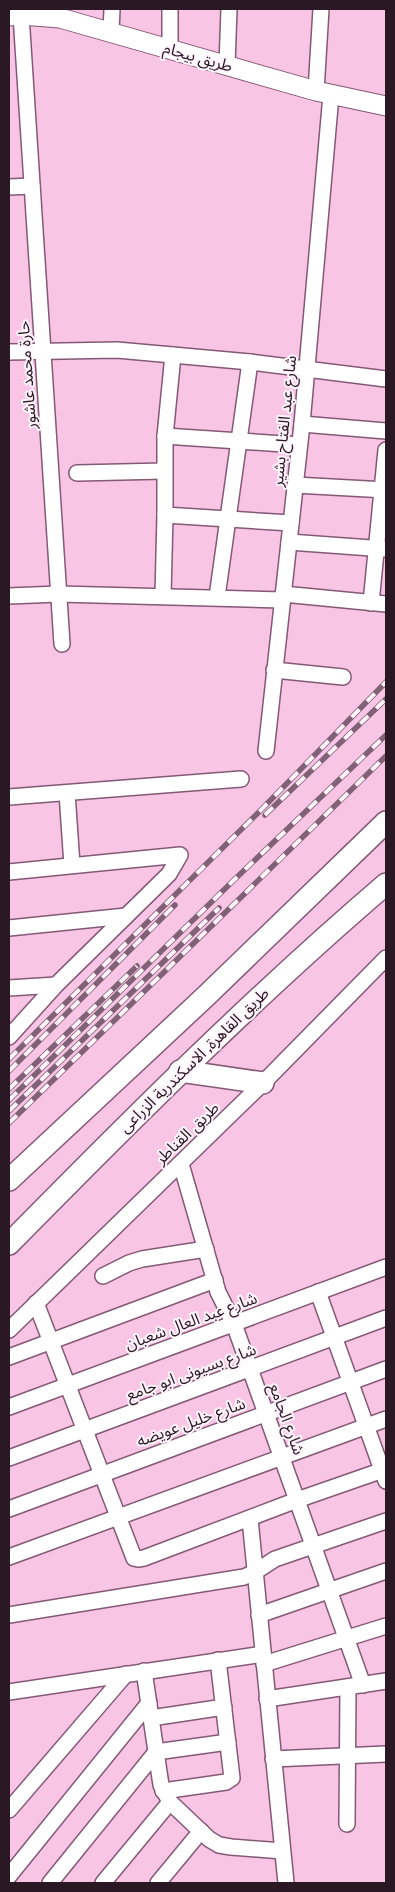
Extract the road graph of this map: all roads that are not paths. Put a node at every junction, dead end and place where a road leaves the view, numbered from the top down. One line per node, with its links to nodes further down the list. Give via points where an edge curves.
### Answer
1 (112, 9): 7 (street)
2 (170, 9): 8 (street)
3 (229, 9): 9 (street)
4 (321, 9): 10 (street, شارع عبد الفتاح بشير)
5 (60, 13): 6 (main road, طريق بيجام); 7 (main road, طريق بيجام)
6 (12, 14): 12 (street, حارة محمد عاشور)
7 (111, 32): 8 (main road, طريق بيجام)
8 (170, 49): 9 (main road, طريق بيجام)
9 (227, 65): 10 (main road, طريق بيجام)
10 (324, 93): 11 (main road, طريق بيجام); 18 (street, شارع عبد الفتاح بشير)
11 (386, 106)
12 (32, 186): 13 (street); 14 (street, حارة محمد عاشور)
13 (9, 187)
14 (43, 350): 15 (street); 16 (street); 35 (street, حارة محمد عاشور)
15 (9, 352)
16 (173, 354): 17 (street); 22 (street)
17 (250, 362): 18 (street); 23 (street)
18 (307, 369): 19 (street); 20 (street, شارع عبد الفتاح بشير)
19 (386, 379)
20 (302, 424): 21 (street); 24 (street, شارع عبد الفتاح بشير)
21 (386, 431)
22 (165, 436): 23 (street); 26 (street)
23 (238, 441): 24 (street); 31 (street)
24 (299, 445): 28 (street, شارع عبد الفتاح بشير)
25 (386, 450): 29 (street)
26 (164, 471): 27 (street); 30 (street)
27 (77, 472)
28 (296, 485): 29 (street); 32 (street, شارع عبد الفتاح بشير)
29 (384, 490): 34 (street)
30 (165, 516): 31 (street); 37 (street)
31 (227, 519): 32 (street); 38 (street)
32 (291, 523): 33 (street, شارع عبد الفتاح بشير)
33 (289, 542): 34 (street); 39 (street, شارع عبد الفتاح بشير)
34 (382, 549): 40 (street)
35 (59, 594): 36 (street); 37 (street); 41 (street, حارة محمد عاشور)
36 (9, 596)
37 (164, 596): 38 (street)
38 (217, 597): 39 (street)
39 (282, 597): 40 (street); 42 (street, شارع عبد الفتاح بشير)
40 (379, 604)
41 (62, 644)
42 (274, 670): 43 (street); 44 (street, شارع عبد الفتاح بشير)
43 (343, 677)
44 (266, 751)
45 (242, 779): 46 (street)
46 (67, 793): 47 (street); 49 (street)
47 (9, 797)
48 (386, 822): 61 (highway)
49 (72, 866): 50 (street); 52 (street, via 180,855 169,874)
50 (9, 872)
51 (386, 884): 58 (highway, طريق القاهرة, الاسكندرية الزراعى)
52 (126, 916): 53 (street); 55 (street)
53 (9, 928)
54 (386, 958): 59 (street, طريق القناطر)
55 (56, 984): 56 (street); 57 (street)
56 (9, 988)
57 (9, 1037)
58 (180, 1072): 59 (highway); 62 (highway, طريق القاهرة, الاسكندرية الزراعى)
59 (264, 1083): 60 (street, طريق القناطر)
60 (181, 1164): 63 (street, شارع الجامع); 68 (street, طريق القناطر)
61 (9, 1180)
62 (9, 1244)
63 (206, 1249): 65 (street, via 135,1261); 66 (street, شارع الجامع)
64 (386, 1267): 67 (street, شارع عبد العال شعبان)
65 (103, 1276)
66 (215, 1280): 70 (street, شارع الجامع); 73 (street)
67 (318, 1292): 70 (street, شارع عبد العال شعبان); 72 (street)
68 (36, 1303): 71 (street, طريق القناطر); 73 (street)
69 (386, 1318): 72 (street, شارع بسيونى ابو جامع)
70 (234, 1324): 75 (street, شارع الجامع); 78 (street, شارع عبد العال شعبان)
71 (9, 1330)
72 (334, 1337): 75 (street, شارع بسيونى ابو جامع); 77 (street)
73 (51, 1342): 74 (street); 78 (street)
74 (9, 1357)
75 (250, 1368): 80 (street, شارع الجامع); 83 (street, شارع بسيونى ابو جامع)
76 (386, 1368): 77 (street, شارع خليل عويضه)
77 (351, 1382): 80 (street, شارع خليل عويضه); 82 (street)
78 (67, 1386): 79 (street, شارع عبد العال شعبان); 83 (street)
79 (9, 1407)
80 (266, 1413): 84 (street, شارع الجامع); 86 (street, شارع خليل عويضه)
81 (386, 1418): 82 (street)
82 (366, 1425): 84 (street); 87 (street)
83 (84, 1430): 85 (street, شارع بسيونى ابو جامع); 86 (street)
84 (282, 1456): 88 (street, شارع الجامع); 90 (street)
85 (9, 1458)
86 (101, 1474): 89 (street, شارع خليل عويضه); 90 (street)
87 (385, 1474): 88 (street)
88 (297, 1500): 91 (street); 93 (street, شارع الجامع)
89 (9, 1509)
90 (117, 1517): 91 (street, via 131,1554 138,1560); 94 (street)
91 (250, 1519): 96 (street)
92 (386, 1521): 93 (street)
93 (314, 1546): 96 (street, via 274,1559); 97 (street, شارع الجامع)
94 (9, 1558)
95 (386, 1571): 97 (street)
96 (255, 1572): 98 (street, via 244,1577); 99 (street)
97 (330, 1590): 99 (street); 101 (street, شارع الجامع)
98 (9, 1615)
99 (259, 1615): 102 (street)
100 (386, 1626): 101 (street)
101 (346, 1638): 102 (street); 107 (street, شارع الجامع)
102 (263, 1659): 103 (street); 109 (street)
103 (218, 1660): 104 (street); 110 (street)
104 (144, 1671): 105 (street); 111 (street)
105 (126, 1674): 108 (street); 118 (street)
106 (386, 1681): 107 (street)
107 (355, 1686): 109 (street); 115 (street, شارع الجامع)
108 (9, 1692)
109 (267, 1699): 116 (street)
110 (224, 1707): 111 (street); 112 (street)
111 (150, 1711): 113 (street); 122 (street)
112 (228, 1742): 113 (street); 117 (street, via 232,1778)
113 (156, 1752): 117 (street); 123 (street)
114 (386, 1754): 115 (street)
115 (348, 1756): 116 (street); 119 (street, شارع الجامع)
116 (274, 1759): 121 (street)
117 (167, 1796): 120 (street); 124 (street)
118 (9, 1810)
119 (347, 1824)
120 (201, 1831): 121 (street, via 219,1845); 125 (street)
121 (282, 1851): 126 (street)
122 (9, 1876)
123 (50, 1883)
124 (103, 1883)
125 (158, 1883)
126 (286, 1883)

